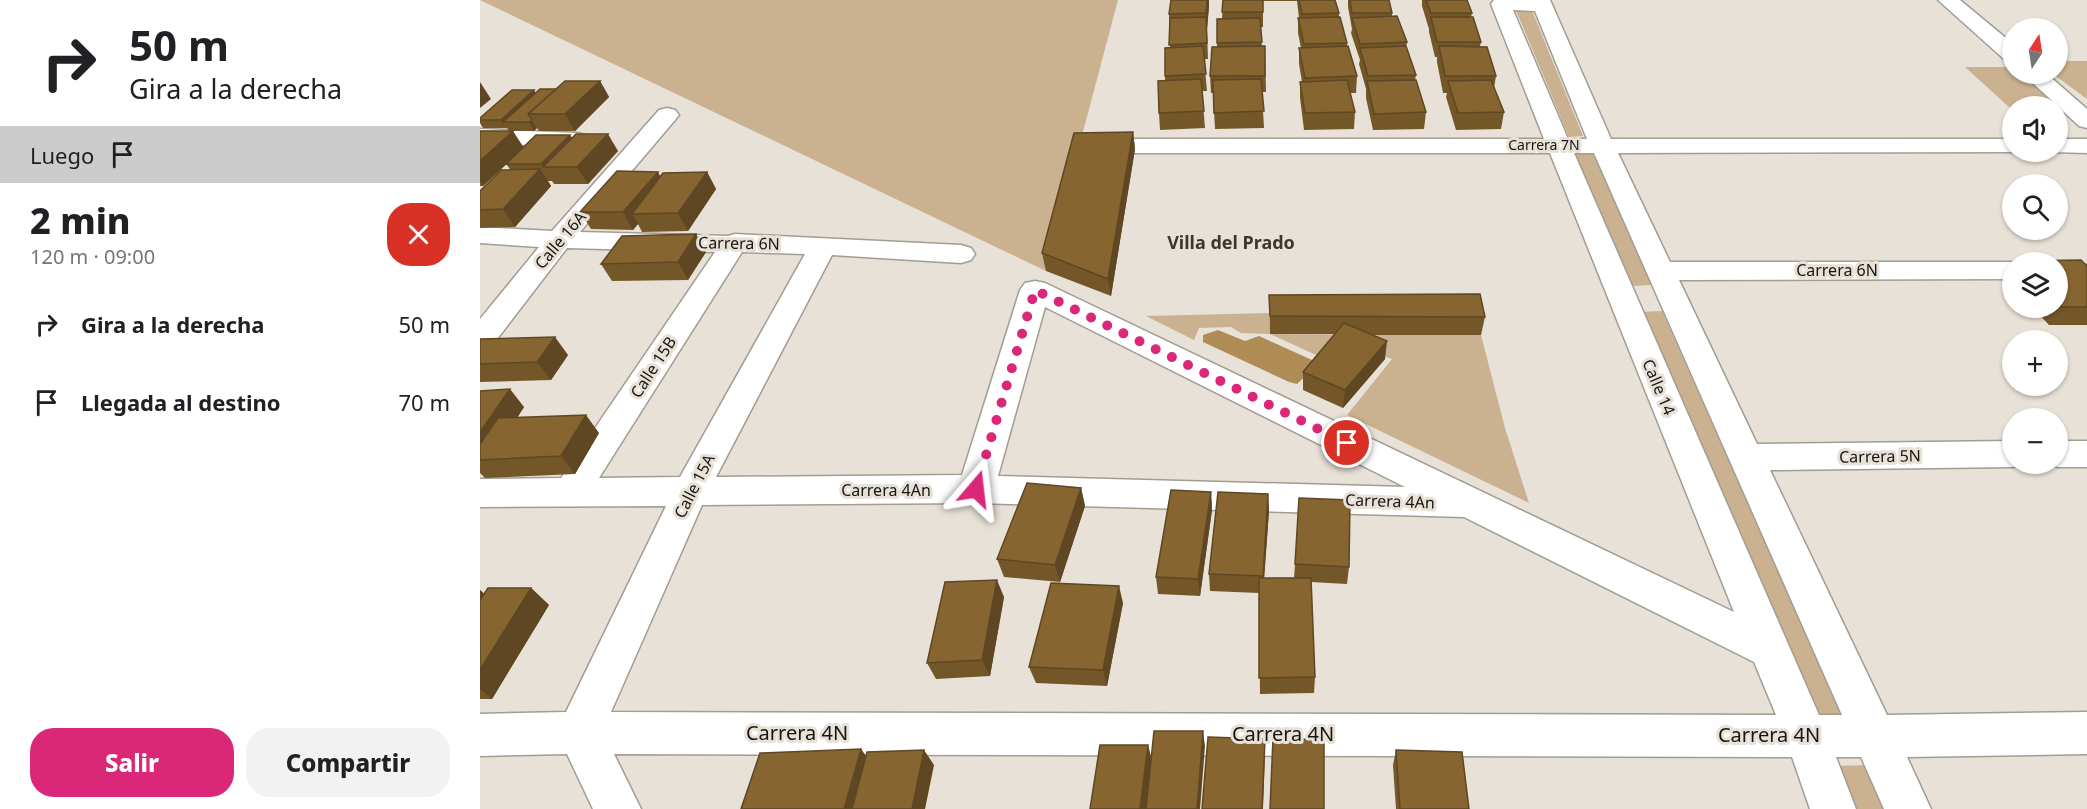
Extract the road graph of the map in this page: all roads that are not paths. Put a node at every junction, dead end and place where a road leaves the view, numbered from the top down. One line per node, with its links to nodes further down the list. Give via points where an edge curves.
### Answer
1 (1947, 0): 4 (street)
2 (1500, 2): 3 (street, Calle 14); 10 (street, Calle 14)
3 (1541, 2): 11 (street, Calle 14)
4 (2002, 46)
5 (2045, 84): 7 (street)
6 (667, 114): 9 (street, Calle 16A)
7 (2087, 121)
8 (480, 136): 9 (street)
9 (643, 143): 17 (street, Calle 16A)
10 (1560, 145): 11 (street, Carrera 7N); 12 (street, Carrera 7N); 33 (street, Calle 14)
11 (1602, 145): 13 (street, Carrera 7N); 22 (street, Calle 14)
12 (1075, 146)
13 (2002, 146)
14 (2068, 146): 15 (street)
15 (2087, 146)
16 (480, 236): 17 (street, Carrera 6N)
17 (559, 240): 18 (street, Carrera 6N); 23 (street, Calle 16A)
18 (735, 242): 19 (street, Carrera 6N); 30 (street, Calle 15B)
19 (823, 246): 20 (street, Carrera 6N); 28 (street, Calle 15A)
20 (961, 254)
21 (2002, 270): 22 (street, Carrera 6N)
22 (1660, 271): 27 (street, Calle 14)
23 (480, 340)
24 (2002, 454): 27 (street, Carrera 5N)
25 (2068, 454): 26 (street)
26 (2087, 454)
27 (1746, 457): 38 (street, Calle 14)
28 (691, 489): 29 (street, Carrera 4An); 30 (street, Carrera 4An); 34 (street, Calle 15A)
29 (976, 489): 32 (street, Carrera 4An); 32 (street, via 1035,290)
30 (571, 492): 31 (street, Carrera 4An)
31 (480, 493)
32 (1472, 504): 33 (street)
33 (1771, 650): 37 (street, Calle 14)
34 (579, 732): 36 (street, Carrera 4N); 37 (street, Carrera 4N); 39 (street)
35 (2087, 733): 38 (street, Carrera 4N)
36 (480, 735)
37 (1806, 735): 38 (street, Carrera 4N); 40 (street, Calle 14)
38 (1875, 736): 41 (street, Calle 14)
39 (618, 809)
40 (1833, 809)
41 (1908, 809)

